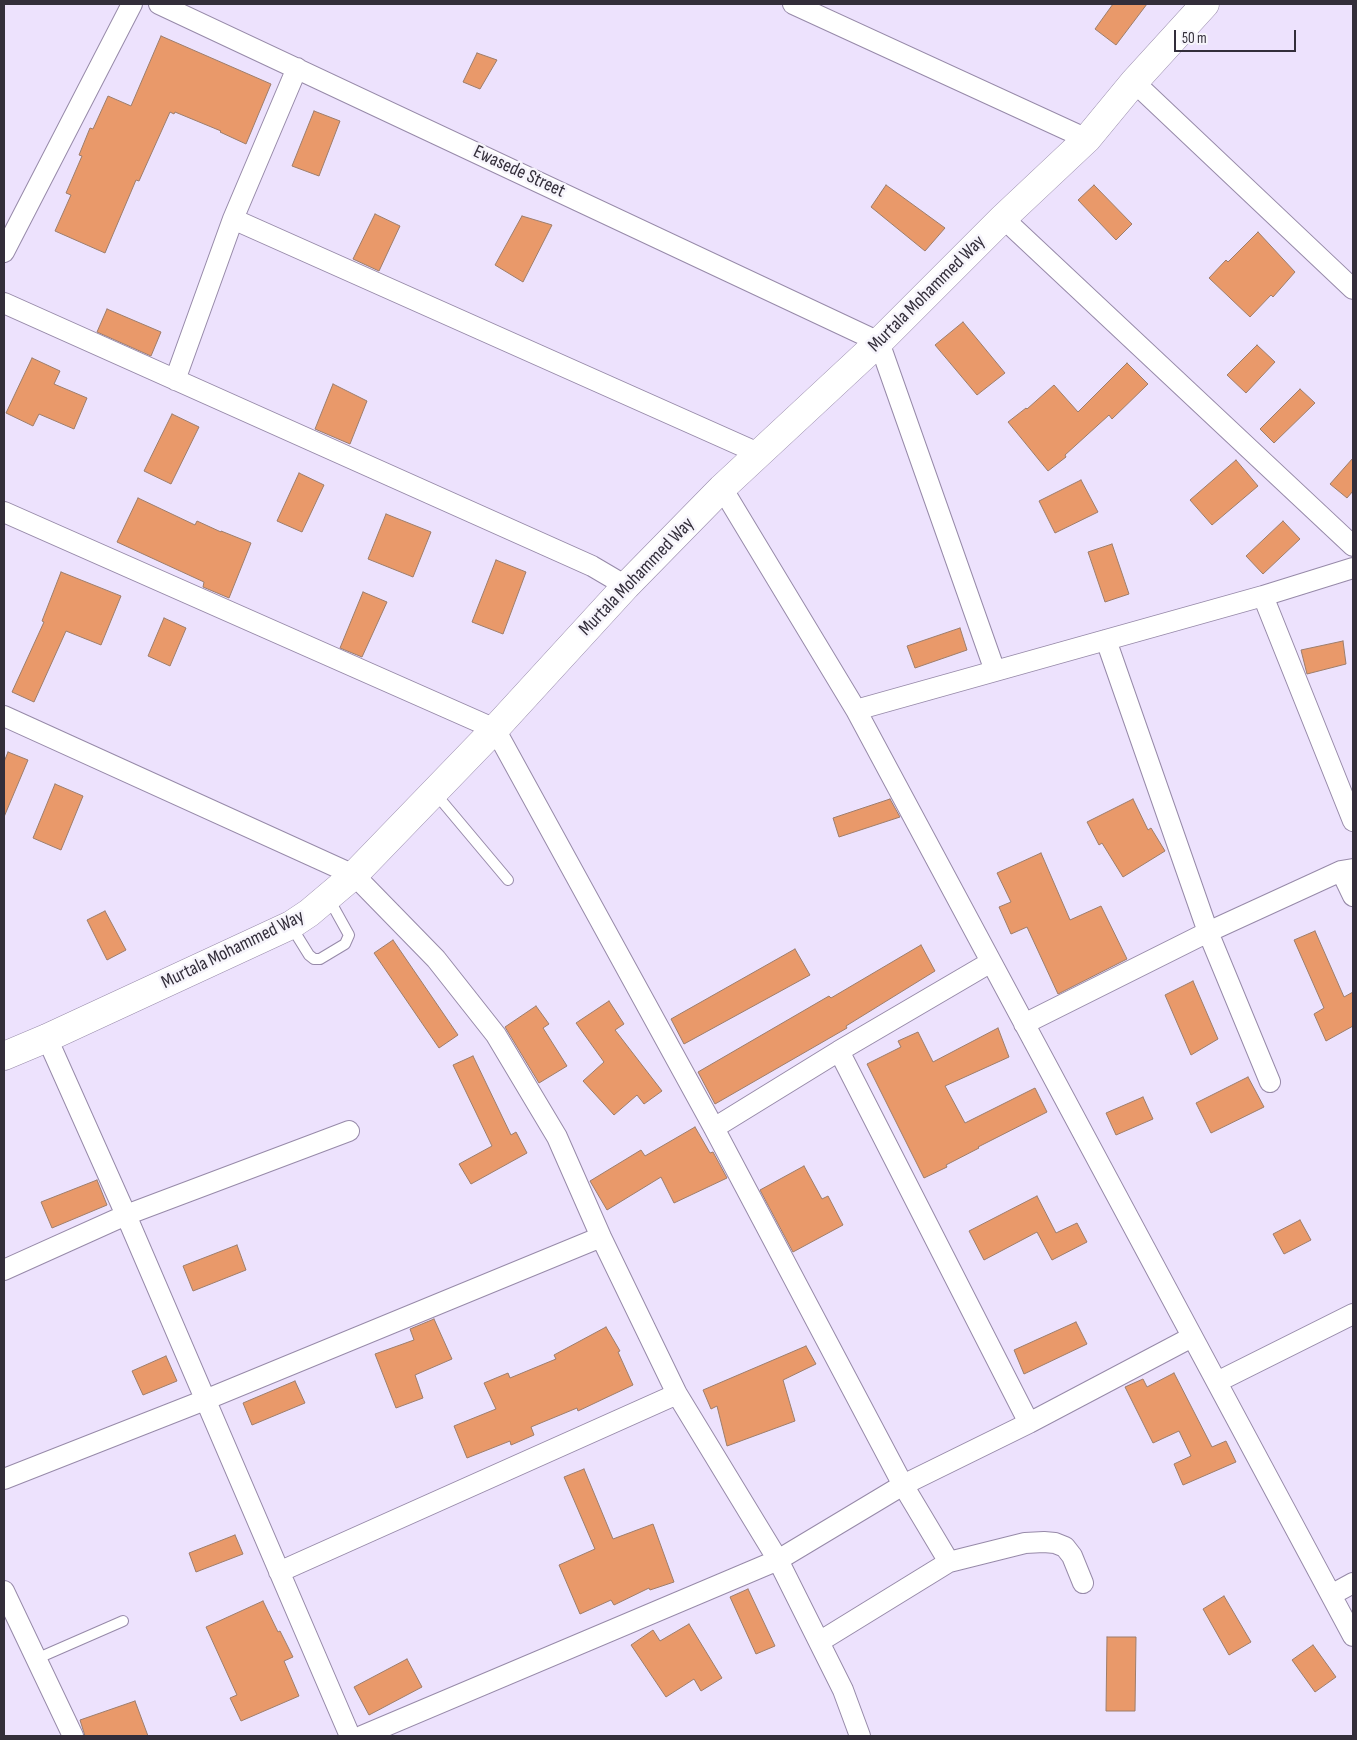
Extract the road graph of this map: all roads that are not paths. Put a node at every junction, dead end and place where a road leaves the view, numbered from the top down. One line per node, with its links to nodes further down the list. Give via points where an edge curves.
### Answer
1 (132, 4): 10 (street)
2 (159, 4): 5 (street, Ewasede Street)
3 (793, 4): 7 (street)
4 (1205, 4): 6 (street, Murtala Mohammed Way)
5 (297, 68): 9 (street); 13 (street, Ewasede Street)
6 (1134, 82): 7 (street, Murtala Mohammed Way); 11 (street)
7 (1087, 139): 8 (street, Murtala Mohammed Way)
8 (1003, 218): 13 (street, Murtala Mohammed Way); 18 (street)
9 (233, 219): 14 (street); 15 (street)
10 (4, 252)
11 (1353, 290)
12 (4, 303): 14 (street)
13 (879, 342): 15 (street, Murtala Mohammed Way); 23 (street)
14 (175, 380): 20 (street, via 592,566)
15 (758, 454): 16 (street, Murtala Mohammed Way)
16 (722, 488): 20 (street, Murtala Mohammed Way); 24 (street)
17 (4, 512): 26 (street)
18 (1353, 546)
19 (1353, 568): 21 (street)
20 (626, 586): 26 (street, Murtala Mohammed Way)
21 (1262, 596): 22 (street); 28 (street)
22 (1106, 640): 23 (street); 35 (street)
23 (995, 672): 24 (street)
24 (856, 710): 36 (street)
25 (4, 716): 30 (street)
26 (495, 729): 27 (street, Murtala Mohammed Way); 42 (street)
27 (435, 792): 30 (street, Murtala Mohammed Way); 31 (lane)
28 (1353, 822)
29 (1347, 870): 32 (street); 35 (street)
30 (354, 875): 33 (street, Murtala Mohammed Way); 45 (street, via 436,959 496,1035 557,1137)
31 (508, 880)
32 (1353, 896)
33 (328, 897): 34 (street, Murtala Mohammed Way); 34 (lane, via 349,935 344,944 320,959 314,959)
34 (291, 925): 38 (street, Murtala Mohammed Way)
35 (1208, 932): 37 (street); 41 (street)
36 (991, 962): 37 (street); 39 (street)
37 (1024, 1024): 48 (street)
38 (47, 1038): 40 (street, Murtala Mohammed Way); 44 (street)
39 (839, 1051): 42 (street); 52 (street)
40 (7, 1052)
41 (1270, 1082)
42 (714, 1128): 54 (street)
43 (349, 1131): 44 (street)
44 (126, 1215): 46 (street); 51 (street)
45 (601, 1237): 50 (street); 51 (street)
46 (4, 1270)
47 (1353, 1314): 49 (street)
48 (1192, 1337): 49 (street); 52 (street)
49 (1217, 1382): 61 (street)
50 (678, 1394): 55 (street); 57 (street)
51 (205, 1400): 53 (street); 57 (street)
52 (1029, 1423): 54 (street)
53 (4, 1479)
54 (903, 1486): 55 (street); 56 (street)
55 (778, 1560): 64 (street); 68 (street)
56 (949, 1562): 58 (street, via 1025,1544 1055,1543 1065,1547 1072,1556); 64 (street)
57 (280, 1572): 67 (street)
58 (1083, 1583)
59 (1353, 1583): 61 (street)
60 (4, 1591): 65 (street)
61 (1331, 1595): 63 (street)
62 (123, 1621): 65 (lane)
63 (1353, 1636)
64 (819, 1642): 69 (street, via 843,1690)
65 (36, 1659): 66 (street)
66 (73, 1736)
67 (350, 1736)
68 (362, 1736)
69 (860, 1736)

